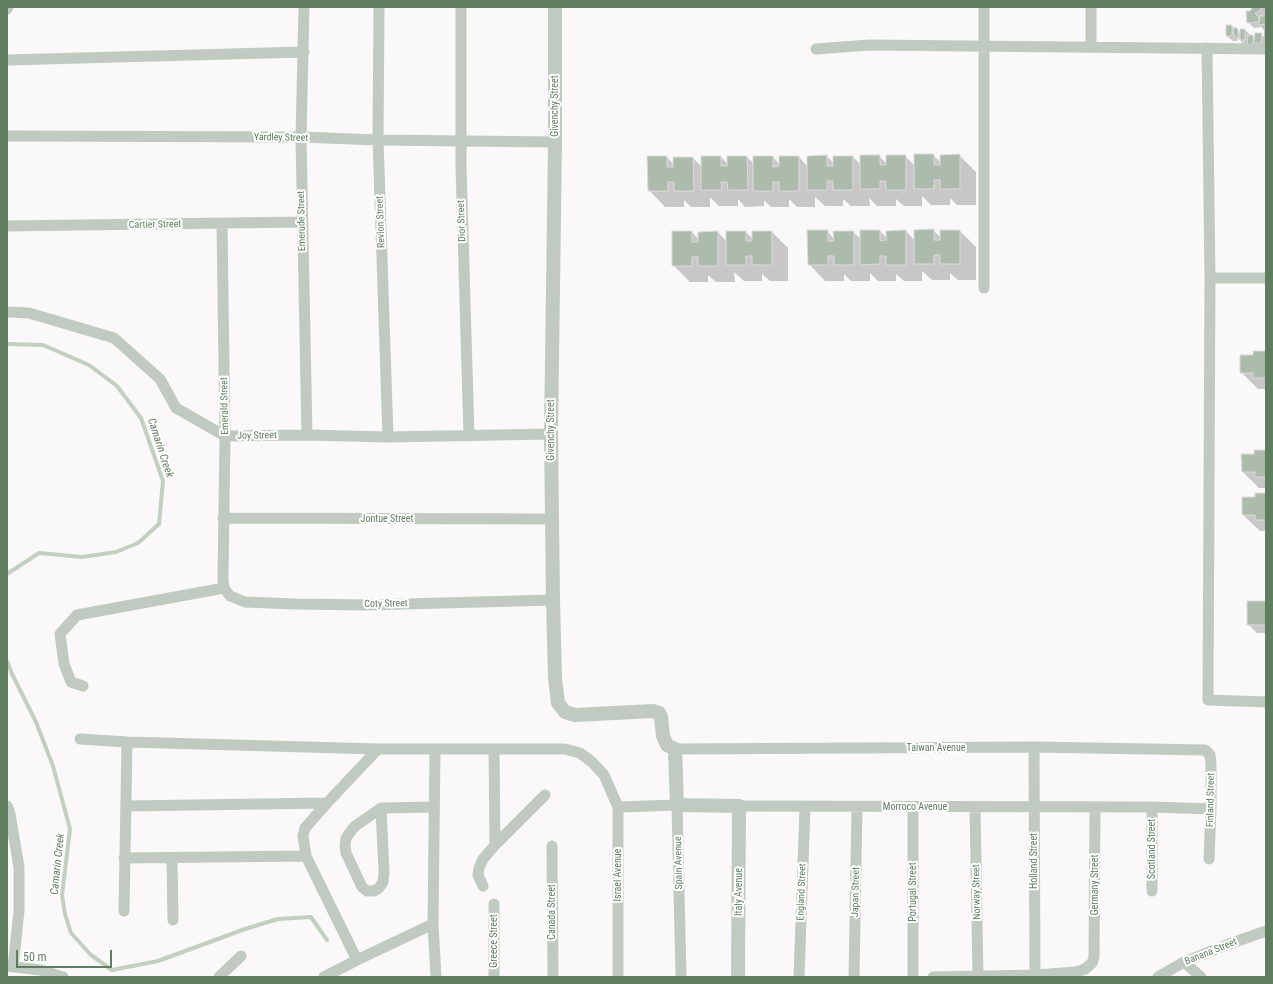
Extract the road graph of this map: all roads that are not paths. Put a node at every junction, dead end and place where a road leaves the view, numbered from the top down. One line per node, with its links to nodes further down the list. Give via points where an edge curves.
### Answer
1 (304, 7): 12 (street, Emerude Street)
2 (379, 7): 16 (street, Revlon Street)
3 (461, 7): 17 (street, Dior Street)
4 (555, 7): 18 (street, Givenchy Street)
5 (984, 7): 7 (street)
6 (1091, 7): 8 (street)
7 (984, 46): 8 (street); 10 (street, via 869,45); 24 (street)
8 (1091, 47): 9 (street)
9 (1207, 48): 11 (street); 22 (street)
10 (816, 49)
11 (1266, 49)
12 (304, 52): 13 (street); 15 (street, Emerude Street)
13 (7, 60)
14 (7, 136): 15 (street, Yardley Street)
15 (301, 137): 16 (street, Yardley Street); 19 (street, Emerude Street)
16 (378, 140): 17 (street, Yardley Street); 29 (street, Revlon Street)
17 (460, 141): 18 (street, Yardley Street); 30 (street, Dior Street)
18 (555, 142): 26 (street, Givenchy Street)
19 (302, 222): 20 (street, Cartier Street); 27 (street, Emerude Street)
20 (222, 224): 21 (street, Cartier Street); 28 (street, Emerald Street)
21 (7, 226)
22 (1210, 278): 23 (street); 36 (street, via 1208,700)
23 (1266, 278)
24 (984, 288)
25 (7, 312): 28 (street, Joy Street, via 29,313 114,338 160,379 176,408)
26 (551, 434): 30 (street, Joy Street); 32 (street, Givenchy Street)
27 (307, 435): 28 (street, Joy Street); 29 (street, Joy Street)
28 (225, 436): 31 (street, Emerald Street)
29 (388, 436): 30 (street, Joy Street)
30 (469, 436)
31 (223, 518): 32 (street, Jontue Street); 33 (street, Emerald Street)
32 (551, 519): 34 (street, Givenchy Street)
33 (224, 588): 34 (street, Coty Street, via 230,596 245,602 368,604); 35 (street, via 77,615 60,634 64,664 71,682)
34 (553, 600): 43 (street, Givenchy Street, via 555,678 558,703 565,712 575,715 653,711 659,713 666,745)
35 (83, 686)
36 (1266, 702)
37 (80, 739): 38 (street)
38 (127, 742): 40 (street); 49 (street)
39 (1034, 748): 43 (street, Taiwan Avenue); 44 (street, Taiwan Avenue); 57 (street, Holland Street)
40 (378, 749): 41 (street); 46 (street)
41 (434, 749): 42 (street); 51 (street)
42 (494, 749): 52 (street, Israel Avenue, via 565,749 580,753 604,775); 62 (street)
43 (675, 749): 47 (street, Spain Avenue)
44 (1197, 750): 61 (street, Finland Street, via 1205,750 1210,755)
45 (545, 795): 62 (street)
46 (327, 803): 49 (street); 64 (street, via 305,828 303,836)
47 (678, 805): 50 (street, Morroco Avenue); 52 (street, Morroco Avenue); 88 (street, Spain Avenue)
48 (7, 806): 78 (street, via 19,867 19,911)
49 (126, 806): 65 (street)
50 (739, 806): 53 (street, Morroco Avenue); 89 (street, Italy Avenue)
51 (434, 807): 60 (street); 73 (street)
52 (618, 807): 87 (street, Israel Avenue)
53 (805, 807): 54 (street, Morroco Avenue); 90 (street, England Street)
54 (858, 807): 55 (street, Morroco Avenue); 91 (street, Japan Street)
55 (913, 807): 56 (street, Morroco Avenue); 92 (street, Portugal Street)
56 (975, 807): 57 (street, Morroco Avenue); 80 (street, Norway Street)
57 (1034, 807): 58 (street, Morroco Avenue); 79 (street, Holland Street)
58 (1095, 807): 59 (street, Morroco Avenue); 79 (street, Germany Street, via 1092,963 1076,972)
59 (1152, 807): 61 (street, Morroco Avenue); 69 (street, Scotland Street)
60 (381, 808): 60 (street, via 354,827 346,838 346,852 350,863 362,887 367,891 374,891 383,882)
61 (1211, 809): 67 (street, Finland Street)
62 (495, 845): 68 (street, via 479,868 478,875)
63 (552, 846): 86 (street, Canada Street)
64 (306, 856): 66 (street); 76 (street)
65 (124, 858): 66 (street); 71 (street)
66 (172, 858): 72 (street)
67 (1209, 859)
68 (483, 886)
69 (1152, 891)
70 (494, 904): 85 (street, Greece Street)
71 (124, 911)
72 (173, 920)
73 (433, 924): 76 (street); 84 (street)
74 (1266, 931): 77 (street, Banana Street)
75 (241, 956): 82 (street)
76 (352, 962): 83 (street)
77 (1184, 962): 94 (street, Banana Street); 95 (street)
78 (10, 967): 81 (street, via 40,970)
79 (1035, 975): 80 (street)
80 (978, 976): 93 (street)
81 (63, 977)
82 (219, 977)
83 (324, 977)
84 (436, 977)
85 (494, 977)
86 (553, 977)
87 (618, 977)
88 (681, 977)
89 (738, 977)
90 (800, 977)
91 (854, 977)
92 (913, 977)
93 (933, 977)
94 (1158, 977)
95 (1201, 977)

